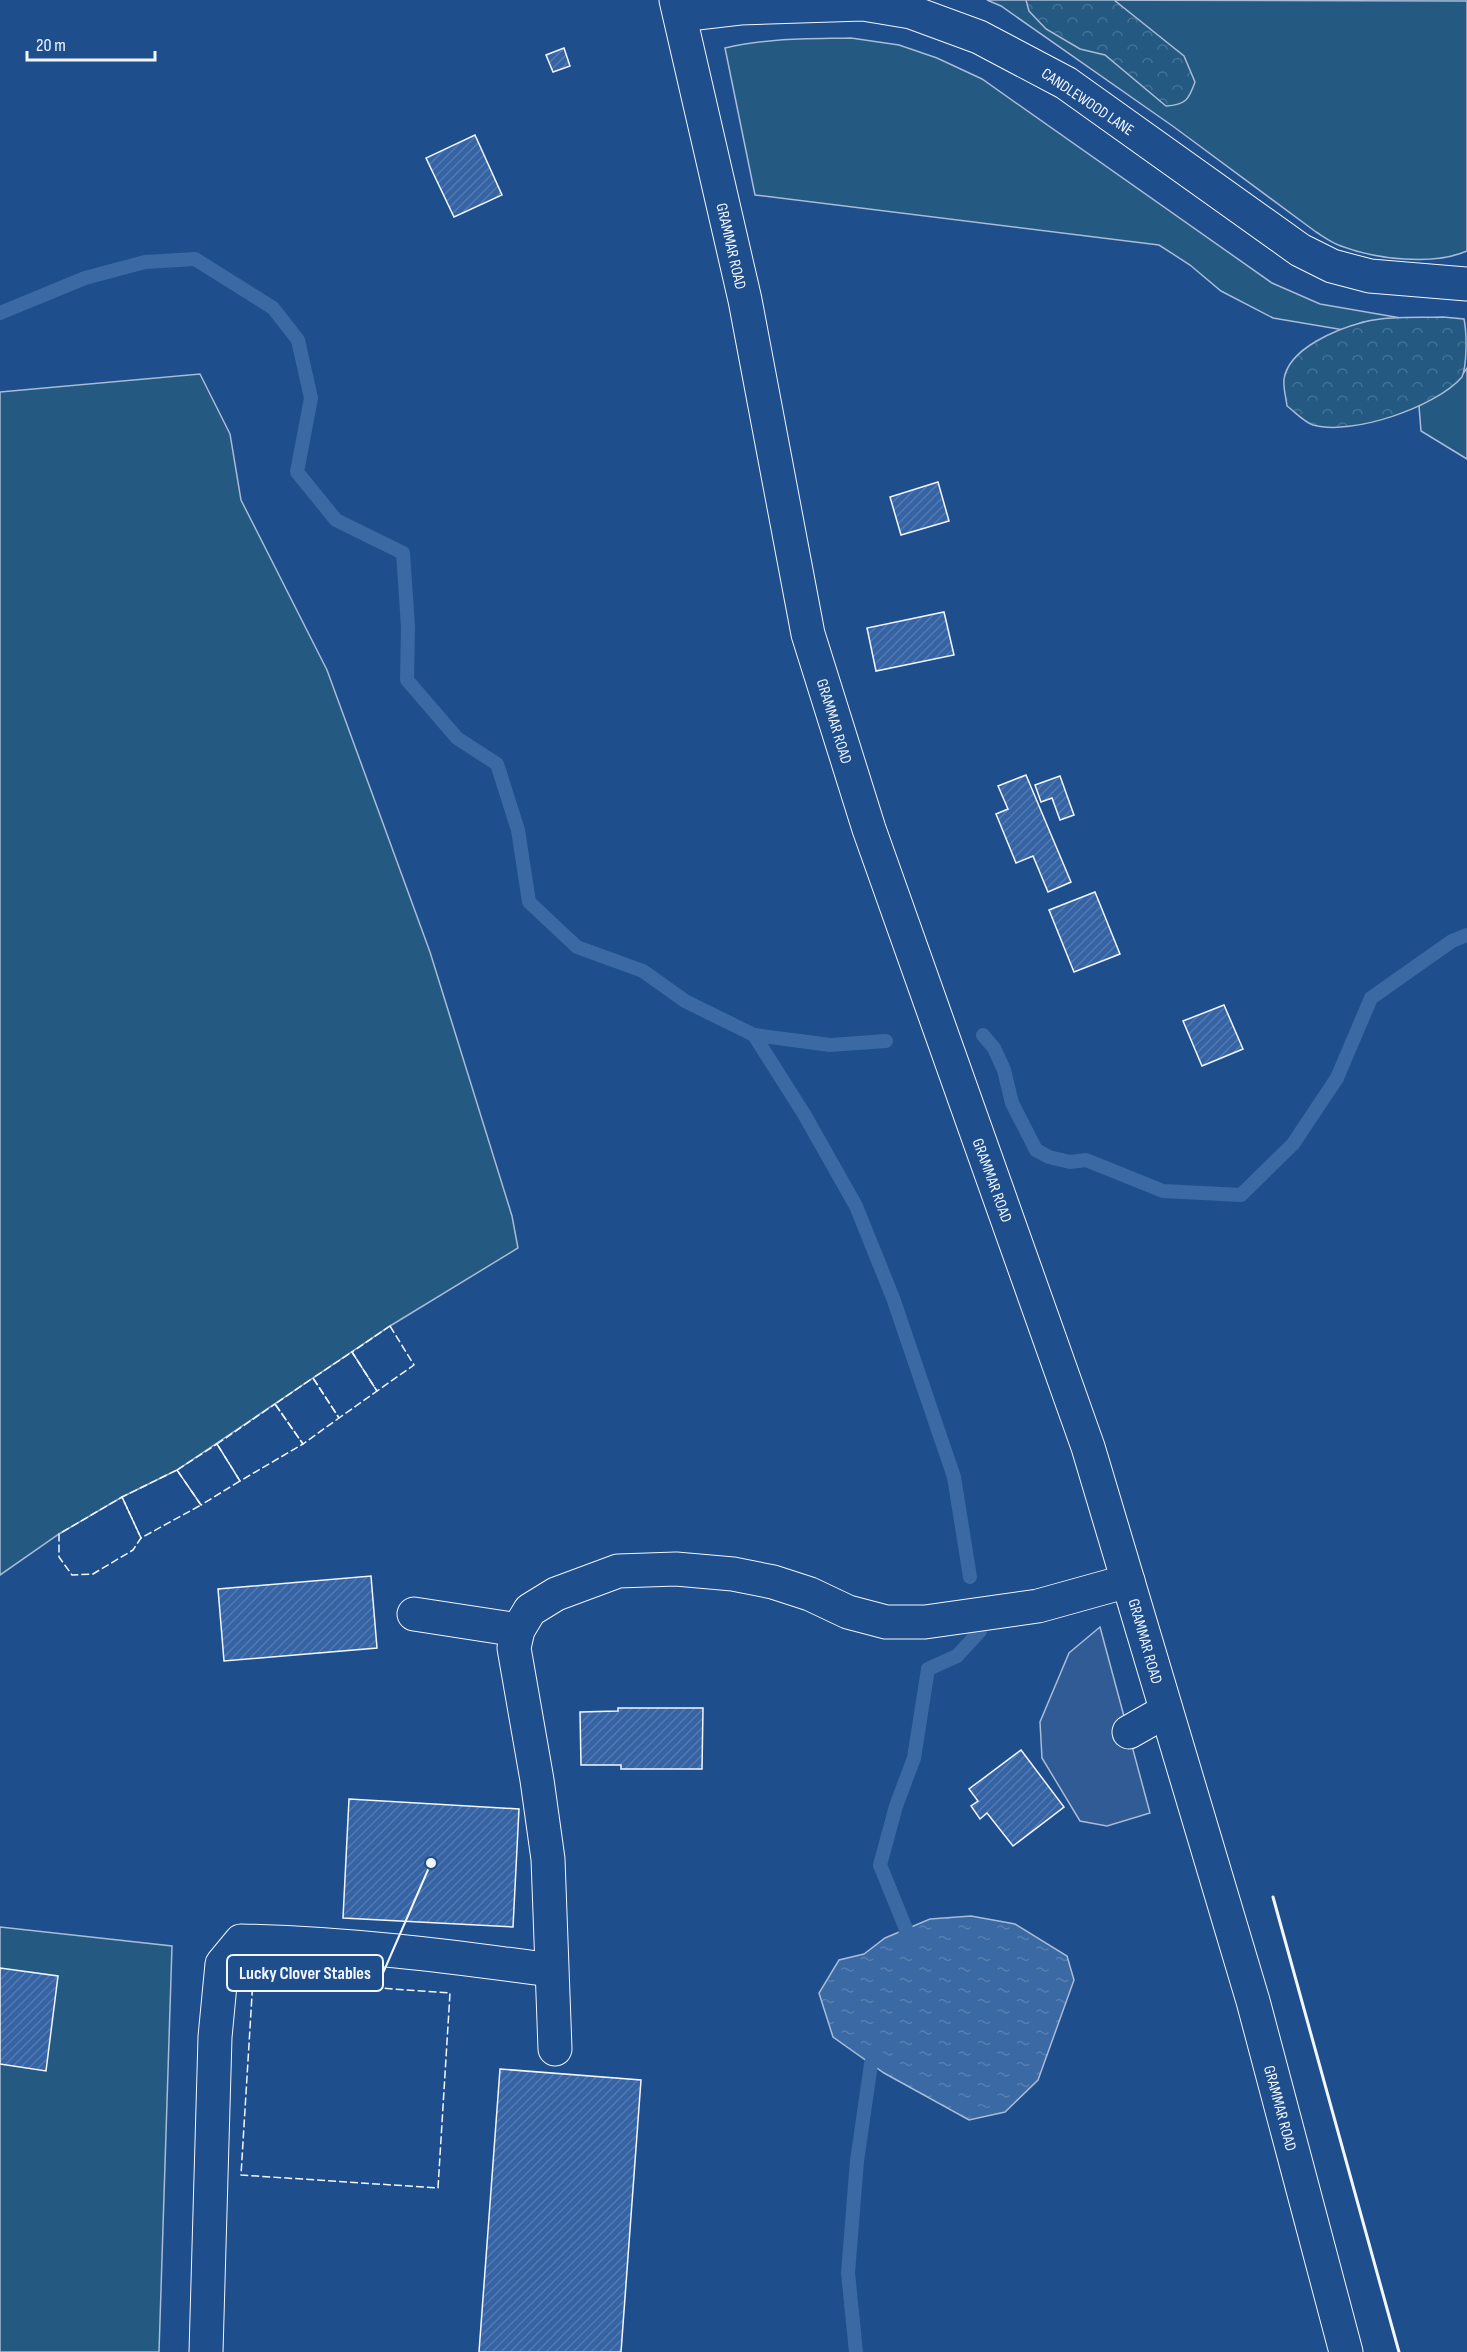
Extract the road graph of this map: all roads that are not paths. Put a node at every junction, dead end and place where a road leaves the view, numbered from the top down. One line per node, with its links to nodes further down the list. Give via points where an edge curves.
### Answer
1 (678, 7): 2 (street, CANDLEWOOD LANE, via 863,4 911,12 979,37 1066,83 1300,250 1332,266 1370,276); 3 (street, GRAMMAR ROAD, via 745,300 808,634 869,829 1088,1447)
2 (1467, 284)
3 (1128, 1581): 5 (street, via 1038,1606 925,1622 886,1622 848,1612 801,1591 734,1574 676,1569 618,1571 556,1594 530,1610); 6 (street, GRAMMAR ROAD)
4 (414, 1614): 5 (street)
5 (518, 1630): 8 (street, via 514,1648 548,1859)
6 (1166, 1711): 7 (street); 11 (street, GRAMMAR ROAD, via 1253,2001)
7 (1129, 1732)
8 (551, 1970): 9 (street); 10 (street, via 313,1942 241,1941 222,1964 215,2037)
9 (555, 2049)
10 (206, 2352)
11 (1346, 2352)

